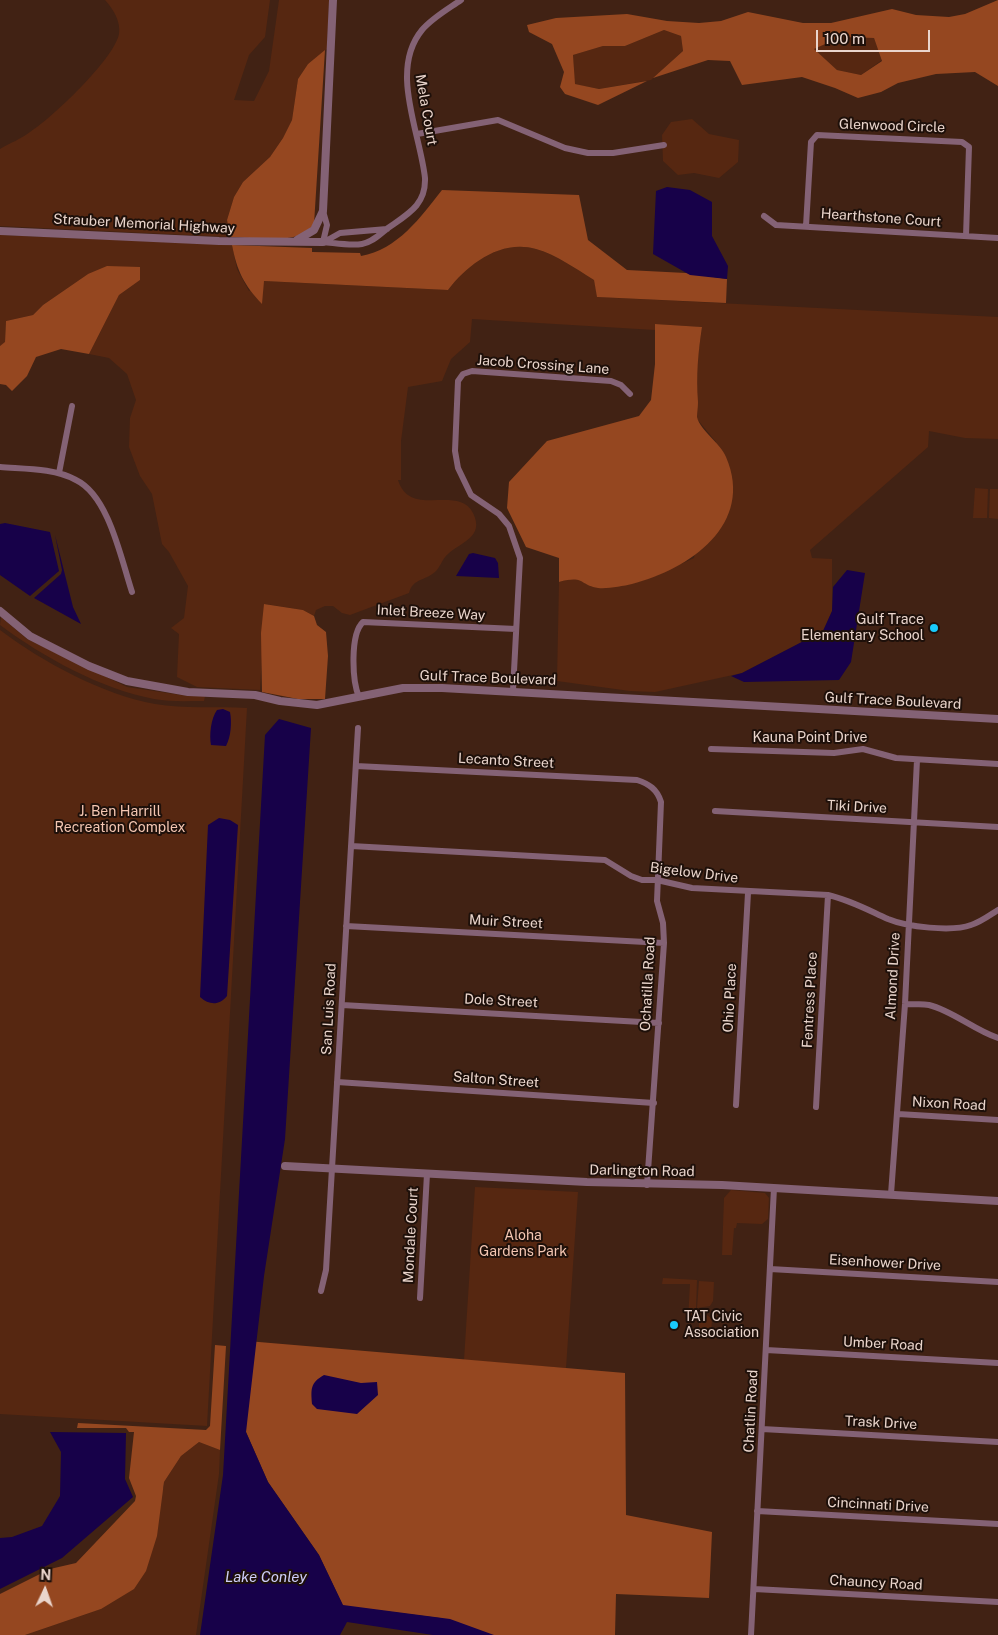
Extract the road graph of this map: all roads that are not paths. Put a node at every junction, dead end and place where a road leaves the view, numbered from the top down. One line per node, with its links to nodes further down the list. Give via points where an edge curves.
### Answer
1 (333, 0): 5 (street, Strauber Memorial Highway)
2 (461, 0): 3 (street, Mela Court, via 428,24 410,52 406,78)
3 (417, 134): 4 (street, via 498,120 565,148 588,153 613,153); 9 (street, Mela Court, via 425,178 422,197 409,215)
4 (664, 144)
5 (323, 211): 7 (street, Strauber Memorial Highway); 15 (street, Strauber Memorial Highway, via 310,234)
6 (764, 216): 8 (street, Hearthstone Court, via 776,225)
7 (327, 225): 11 (street); 14 (street, Strauber Memorial Highway)
8 (806, 226): 12 (street, Hearthstone Court); 12 (street, Glenwood Circle, via 811,142 817,136 962,142 969,147)
9 (387, 229): 11 (street, Mela Court); 14 (street, Mela Court, via 378,237 360,244)
10 (0, 230): 15 (street, Strauber Memorial Highway)
11 (340, 234): 14 (street, Mela Court)
12 (966, 236): 13 (street, Hearthstone Court)
13 (998, 238)
14 (323, 242): 15 (street, Strauber Memorial Highway)
15 (287, 243)
16 (630, 394): 22 (street, Jacob Crossing Lane, via 611,381 472,372 463,374 458,381 455,452 458,468 471,495 500,514 509,526 520,558)
17 (72, 406): 19 (street)
18 (0, 468): 19 (street)
19 (59, 473): 20 (street, via 77,480 93,492 104,510)
20 (132, 592)
21 (0, 611): 24 (street, Gulf Trace Boulevard, via 30,636 127,681 188,692 255,695 297,704 335,703)
22 (516, 629): 23 (street, Jacob Crossing Lane); 24 (street, Inlet Breeze Way, via 363,622 356,633 353,681)
23 (513, 690): 24 (street, Gulf Trace Boulevard, via 423,687); 25 (street, Gulf Trace Boulevard)
24 (359, 697)
25 (998, 718)
26 (358, 728): 30 (street, San Luis Road)
27 (711, 749): 28 (street, Kauna Point Drive, via 834,753 863,749)
28 (917, 760): 29 (street, Kauna Point Drive); 33 (street, Almond Drive)
29 (998, 764)
30 (356, 766): 31 (street, Lecanto Street, via 637,780); 35 (street, San Luis Road)
31 (654, 788): 36 (street, Ochatilla Road, via 661,802)
32 (715, 810): 33 (street, Tiki Drive)
33 (914, 823): 34 (street, Tiki Drive); 40 (street, Almond Drive)
34 (998, 827)
35 (351, 846): 36 (street, Bigelow Drive, via 605,860 630,876); 41 (street, San Luis Road)
36 (657, 880): 37 (street, Bigelow Drive, via 692,888); 42 (street, Ochatilla Road)
37 (748, 893): 38 (street, Bigelow Drive); 49 (street, Ohio Place)
38 (828, 895): 40 (street, Bigelow Drive, via 846,899 890,920); 50 (street, Fentress Place)
39 (998, 910): 40 (street, Bigelow Drive, via 973,925 960,928)
40 (909, 924): 43 (street, Almond Drive)
41 (346, 926): 42 (street, Muir Street); 44 (street, San Luis Road)
42 (664, 943): 45 (street, Ochatilla Road)
43 (904, 1004): 46 (street, via 928,1005); 51 (street, Almond Drive)
44 (342, 1005): 45 (street, Dole Street); 47 (street, San Luis Road)
45 (658, 1023): 48 (street, Ochatilla Road)
46 (998, 1038)
47 (337, 1082): 48 (street, Salton Street); 54 (street, San Luis Road)
48 (654, 1103): 56 (street, Ochatilla Road)
49 (736, 1105)
50 (816, 1107)
51 (898, 1114): 52 (street, Nixon Road); 58 (street, Almond Drive)
52 (998, 1120)
53 (285, 1166): 54 (street, Darlington Road)
54 (332, 1168): 55 (street, Darlington Road); 62 (street, San Luis Road, via 326,1270)
55 (427, 1174): 56 (street, Darlington Road); 63 (street, Mondale Court)
56 (646, 1185): 57 (street, Darlington Road, via 679,1183)
57 (774, 1188): 58 (street, Darlington Road); 60 (street, Chatlin Road)
58 (891, 1194): 59 (street, Darlington Road)
59 (998, 1201)
60 (770, 1270): 61 (street, Eisenhower Drive); 64 (street, Chatlin Road)
61 (998, 1282)
62 (321, 1291)
63 (420, 1298)
64 (766, 1350): 65 (street, Umber Road); 66 (street, Chatlin Road)
65 (998, 1363)
66 (762, 1429): 67 (street, Trask Drive); 68 (street, Chatlin Road)
67 (998, 1442)
68 (758, 1511): 69 (street, Cincinnati Drive); 70 (street, Chatlin Road)
69 (998, 1524)
70 (754, 1588): 71 (street, Chauncy Road); 72 (street, Chatlin Road)
71 (998, 1602)
72 (751, 1635)

